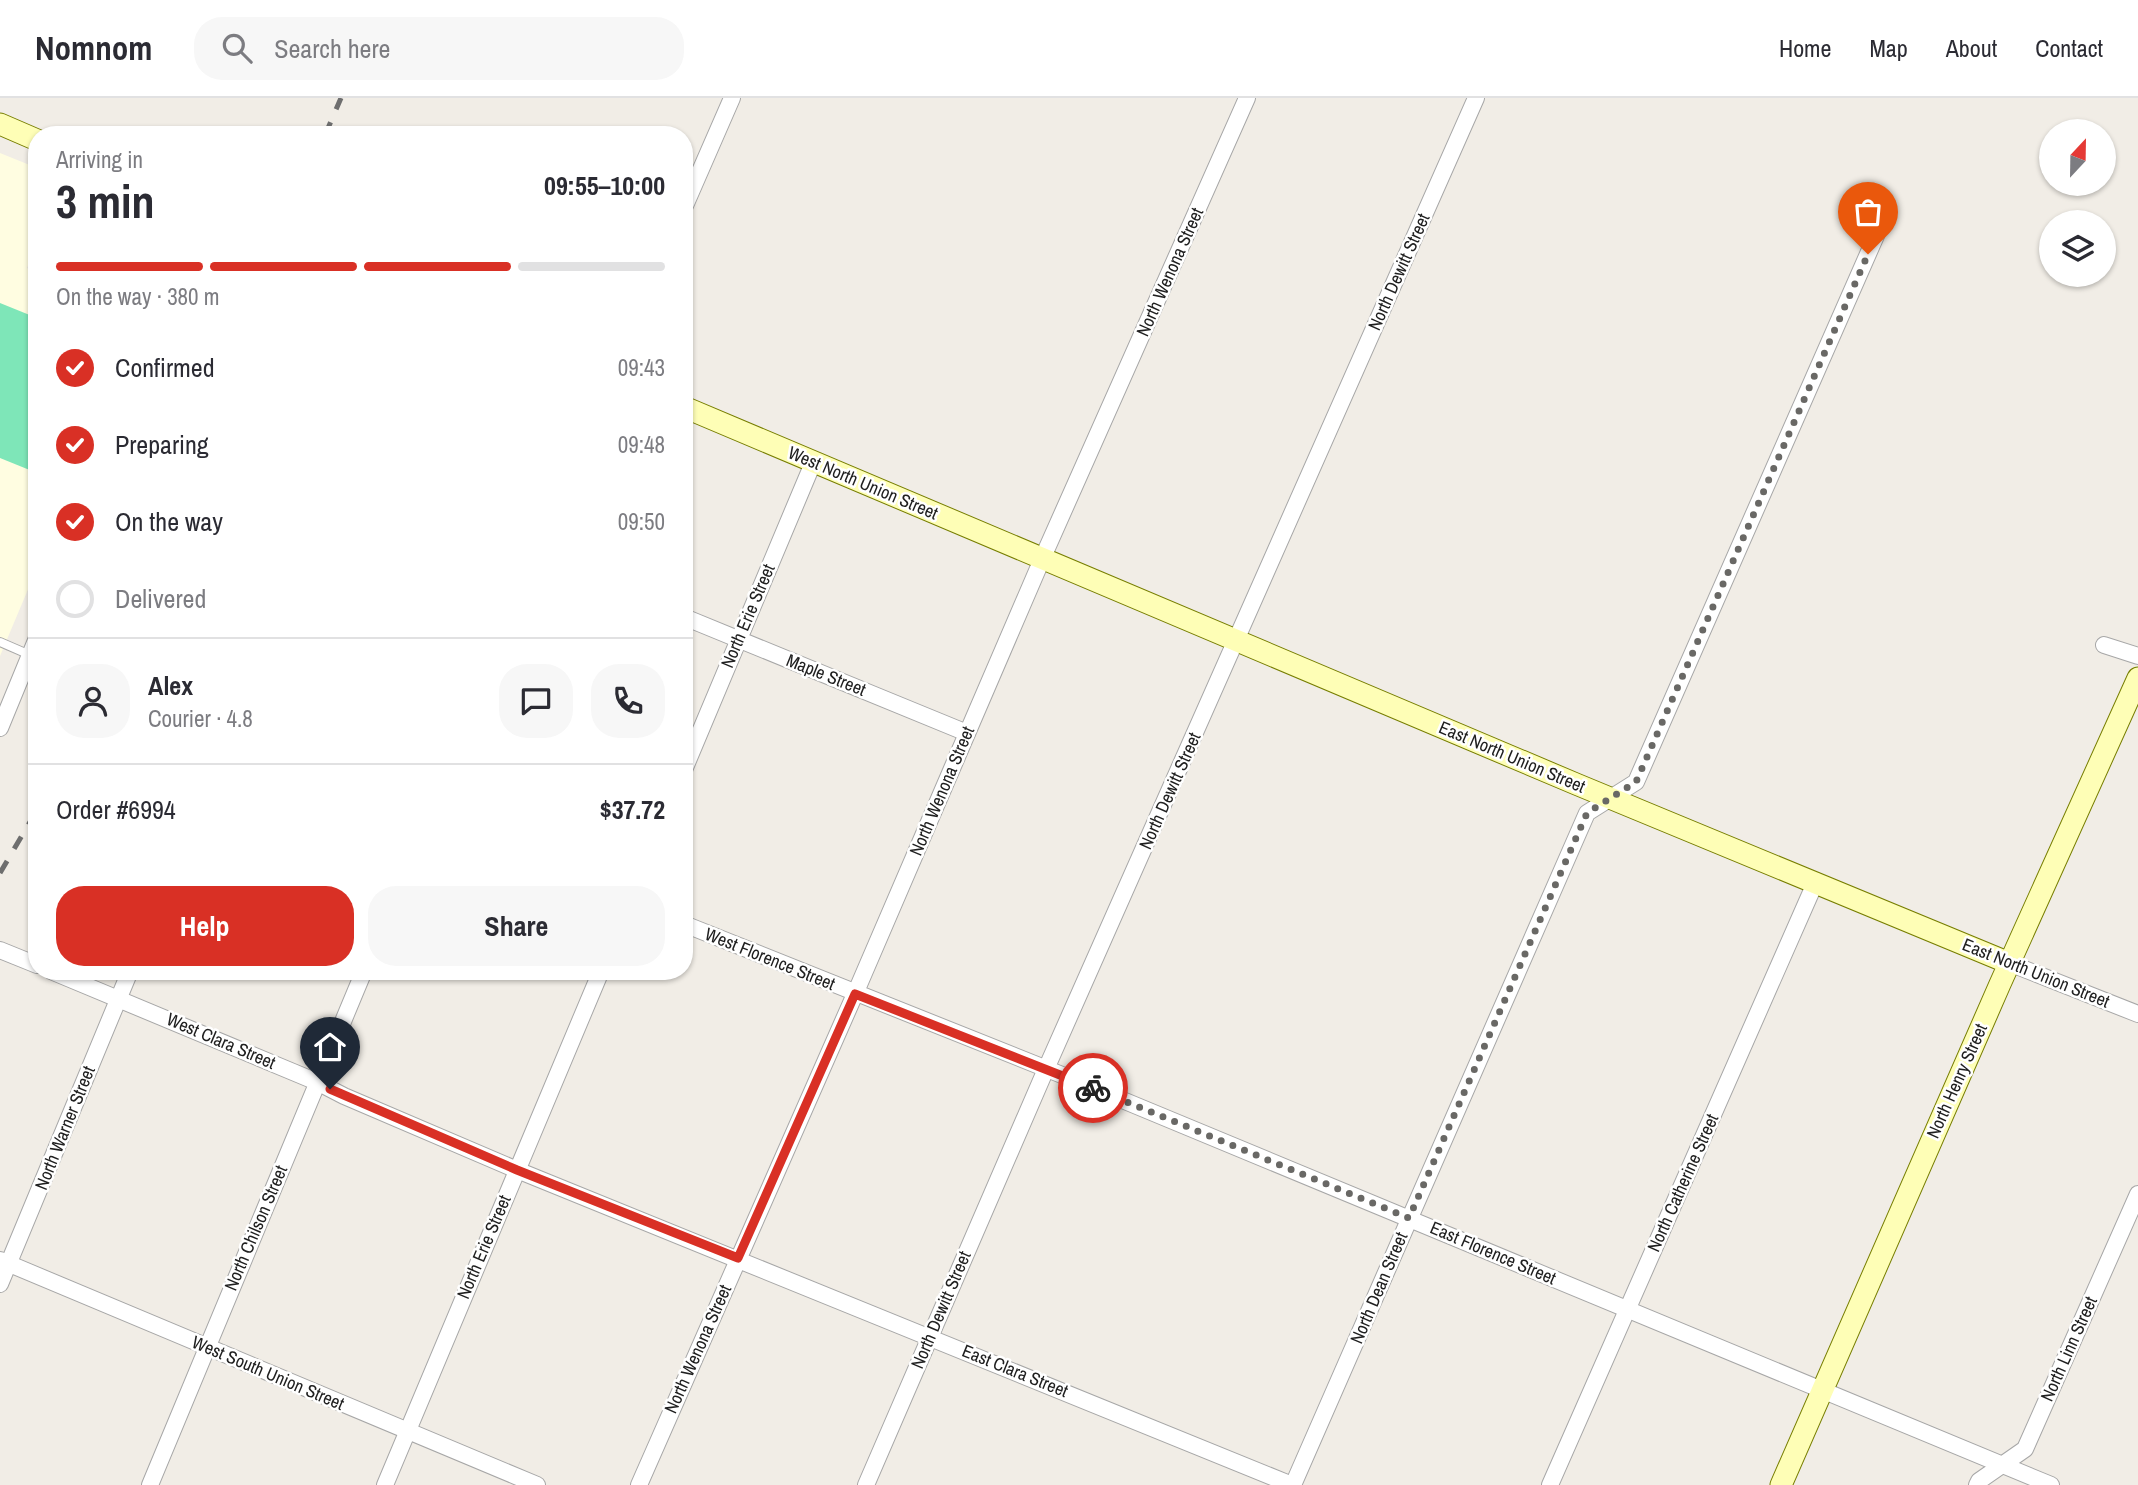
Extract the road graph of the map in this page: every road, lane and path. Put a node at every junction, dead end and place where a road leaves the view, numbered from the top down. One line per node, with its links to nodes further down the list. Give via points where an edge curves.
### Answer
1 (732, 98): 6 (street)
2 (1247, 98): 10 (street, North Wenona Street)
3 (1476, 98): 13 (street, North Dewitt Street)
4 (0, 124): 5 (street)
5 (28, 136)
6 (693, 187)
7 (1880, 229): 23 (street, North Dean Street, via 1636,782)
8 (693, 411): 9 (street, West North Union Street)
9 (813, 463): 10 (street, West North Union Street); 12 (street, North Erie Street)
10 (1043, 557): 13 (street, East North Union Street); 21 (street, North Wenona Street)
11 (693, 621): 12 (street, Maple Street)
12 (738, 639): 21 (street, Maple Street); 22 (street, North Erie Street)
13 (1236, 641): 23 (street, East North Union Street); 36 (street, North Dewitt Street)
14 (0, 642): 16 (lane)
15 (2104, 645): 17 (street)
16 (28, 654)
17 (2138, 656)
18 (28, 667): 20 (street)
19 (2138, 678): 28 (street, North Henry Street)
20 (0, 728)
21 (967, 733): 33 (street, North Wenona Street)
22 (693, 748)
23 (1612, 798): 24 (street, East North Union Street); 40 (street, North Dean Street, via 1587,813)
24 (1816, 881): 28 (street, East North Union Street); 44 (street, North Catherine Street)
25 (693, 928): 33 (street, West Florence Street)
26 (0, 950): 27 (street)
27 (28, 961)
28 (2009, 963): 35 (street, East North Union Street); 47 (street, North Henry Street)
29 (73, 980): 34 (street, West Clara Street)
30 (126, 980): 34 (street, North Warner Street)
31 (360, 980): 37 (street, North Chilson Street)
32 (597, 980): 38 (street, North Erie Street)
33 (855, 994): 36 (street, East Florence Street); 41 (street, North Wenona Street)
34 (118, 999): 37 (street, West Clara Street); 42 (street, North Warner Street)
35 (2138, 1014)
36 (1046, 1069): 40 (street, East Florence Street); 45 (street, North Dewitt Street)
37 (317, 1082): 38 (street, West Clara Street); 46 (street, North Chilson Street)
38 (517, 1170): 41 (street, West Clara Street); 48 (street, North Erie Street)
39 (2138, 1194): 49 (street, North Linn Street, via 2025,1449)
40 (1409, 1218): 44 (street, East Florence Street); 55 (street, North Dean Street)
41 (738, 1258): 45 (street, East Clara Street); 53 (street, North Wenona Street)
42 (5, 1261): 43 (street, North Warner Street); 46 (street, West South Union Street)
43 (0, 1284)
44 (1628, 1310): 47 (street, East Florence Street); 56 (street, North Catherine Street)
45 (930, 1336): 54 (street, North Dewitt Street); 55 (street, East Clara Street)
46 (206, 1348): 48 (street, West South Union Street); 50 (street, North Chilson Street)
47 (1822, 1391): 49 (street, East Florence Street); 57 (street, North Henry Street)
48 (407, 1431): 51 (street, North Erie Street); 52 (street, West South Union Street)
49 (2003, 1466): 58 (street, North Linn Street); 59 (street, East Florence Street)
50 (150, 1485)
51 (385, 1485)
52 (537, 1485)
53 (639, 1485)
54 (866, 1485)
55 (1292, 1485)
56 (1550, 1485)
57 (1781, 1485)
58 (1977, 1485)
59 (2051, 1485)

